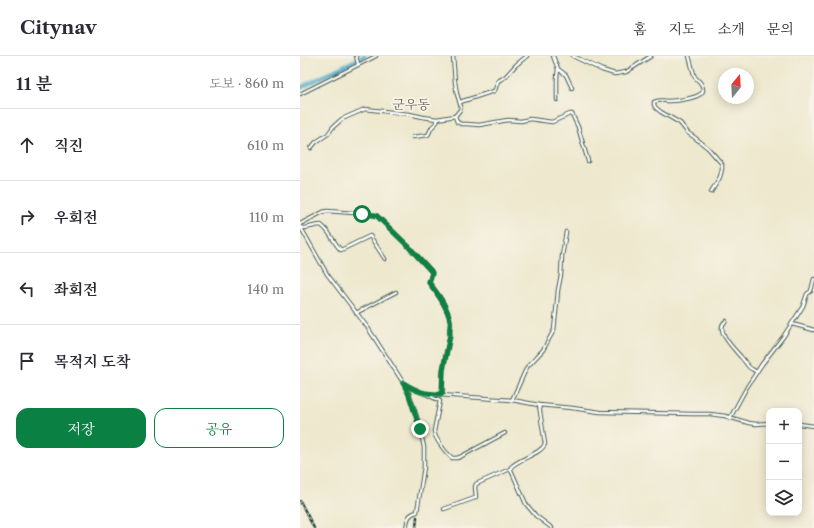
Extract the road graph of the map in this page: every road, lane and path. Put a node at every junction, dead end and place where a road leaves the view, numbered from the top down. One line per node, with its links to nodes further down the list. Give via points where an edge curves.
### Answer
1 (376, 56): 9 (street)
2 (453, 56): 14 (street)
3 (527, 56): 14 (street, via 498,81 494,91)
4 (553, 56): 10 (street)
5 (573, 56): 6 (street, via 615,74 626,72)
6 (651, 56)
7 (689, 56): 20 (street, via 694,77 700,82 703,92 694,97 657,100 654,105 680,123 722,164 720,177)
8 (356, 57): 9 (street)
9 (358, 63): 12 (street)
10 (558, 69): 11 (street, via 566,75); 13 (street)
11 (572, 88)
12 (300, 94)
13 (557, 100)
14 (460, 102): 15 (street, via 460,110)
15 (455, 116): 16 (street); 19 (street, via 459,124 480,125 530,119 552,122 572,114)
16 (438, 119): 17 (street, via 428,135); 18 (street, via 365,109 342,119)
17 (413, 137)
18 (311, 148)
19 (588, 161)
20 (712, 192)
21 (300, 227): 23 (street, via 324,226 341,250 370,236); 26 (street, via 327,274); 33 (street, via 327,211 375,215 431,271 429,282 439,295 451,321)
22 (566, 232): 34 (street, via 554,330 543,350 527,367)
23 (385, 259)
24 (814, 279): 28 (street, via 811,291)
25 (396, 292): 26 (street)
26 (356, 313): 31 (street)
27 (726, 321): 30 (street, via 722,325 725,337 750,368)
28 (792, 324): 29 (street); 30 (street)
29 (814, 330)
30 (757, 372): 36 (street)
31 (403, 383): 32 (street); 43 (street, via 408,390 418,421 424,453 417,512 410,515)
32 (425, 394): 33 (street); 40 (street, via 440,401 434,434 452,458 460,457)
33 (442, 394): 34 (street)
34 (512, 400): 35 (street)
35 (539, 405): 36 (street, via 600,412 710,414); 41 (street, via 545,446)
36 (730, 418): 37 (street, via 749,423)
37 (766, 423)
38 (802, 424): 39 (street)
39 (814, 426)
40 (505, 433)
41 (511, 469): 42 (street, via 476,484 475,498); 44 (street, via 526,504 536,516)
42 (444, 509)
43 (406, 528)
44 (552, 528)

